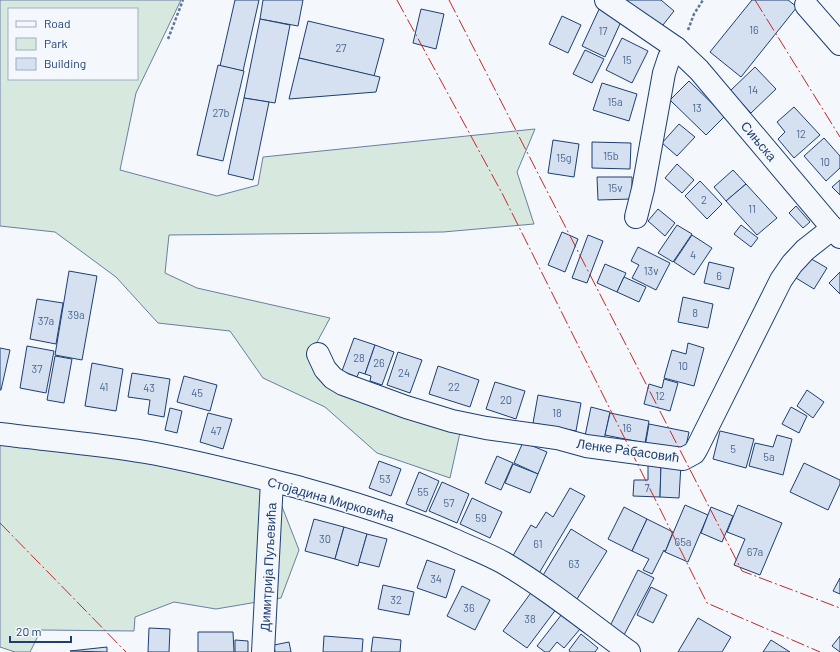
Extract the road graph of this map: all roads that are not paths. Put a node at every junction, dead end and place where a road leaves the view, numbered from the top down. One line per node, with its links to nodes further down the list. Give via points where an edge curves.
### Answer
1 (606, 0): 4 (street, Сињска)
2 (806, 4): 3 (street)
3 (840, 44)
4 (679, 50): 5 (street, via 669,58 664,73); 6 (street, Сињска)
5 (636, 217)
6 (836, 232): 7 (street, Ленке Рабасовић, via 805,250 781,280 697,448 694,453 683,459 586,446 557,438 452,421 343,384 332,378 324,369)
7 (318, 354)
8 (0, 434): 9 (street, Стојадина Мирковића, via 145,452)
9 (272, 481): 10 (street, Димитрија Пуљевића); 11 (street, Стојадина Мирковића, via 384,512 432,530 501,562 552,595)
10 (264, 652)
11 (629, 652)

